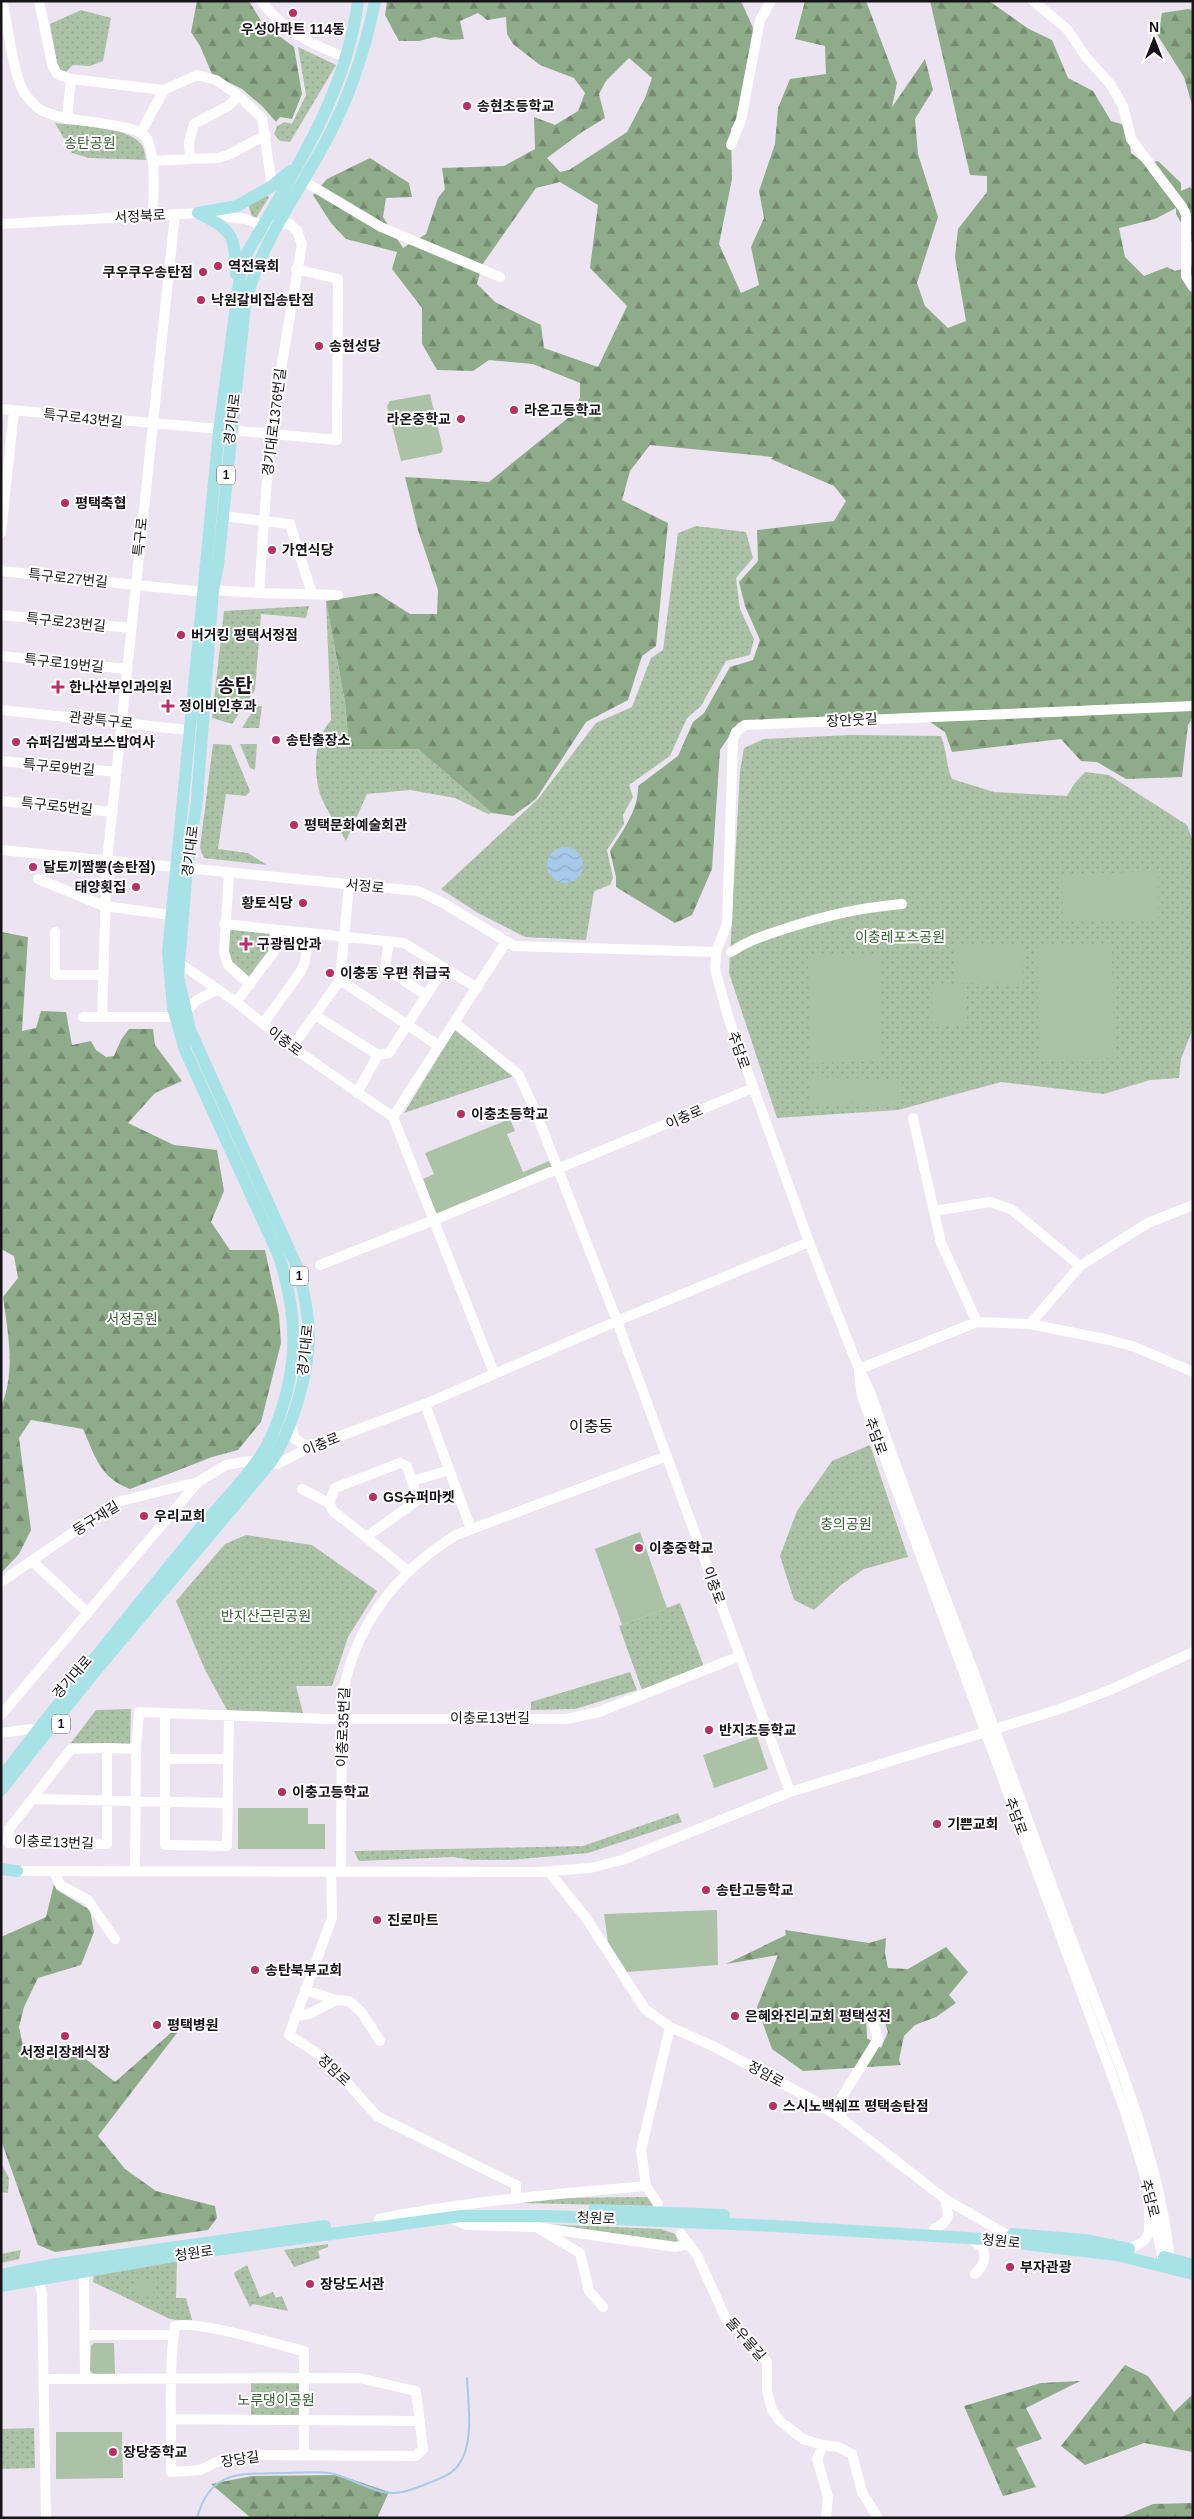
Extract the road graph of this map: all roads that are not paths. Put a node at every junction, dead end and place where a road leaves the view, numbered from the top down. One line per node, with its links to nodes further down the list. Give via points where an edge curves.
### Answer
1 (2, 1): 12 (street, via 24,93 39,109)
2 (39, 1): 9 (street, via 52,64 57,74)
3 (261, 1): 8 (street, via 272,16 298,37)
4 (358, 1): 8 (main road, 경기대로 / 1)
5 (374, 1): 18 (main road, 경기대로 / 1, via 364,52 353,84 326,142)
6 (771, 1): 15 (street, via 760,20 742,120)
7 (1033, 1): 29 (street, via 1067,29 1111,85 1123,106 1131,139 1183,208 1186,215 1186,276)
8 (345, 57): 18 (main road, 경기대로 / 1)
9 (71, 79): 10 (street); 12 (street)
10 (164, 90): 11 (street, via 197,75 216,80); 13 (street)
11 (239, 96): 14 (street, via 262,118); 16 (street, via 228,106 194,124 189,142)
12 (67, 120): 13 (street, via 123,126)
13 (141, 132): 17 (street, via 146,137)
14 (266, 135): 16 (street, via 228,155); 19 (street)
15 (731, 145)
16 (190, 159): 17 (street)
17 (153, 161): 21 (street)
18 (298, 172): 19 (main road); 24 (main road, 경기대로 / 1); 25 (main road, 경기대로 / 1); 27 (street, via 381,227)
19 (272, 186): 20 (main road, via 237,206)
20 (198, 213): 22 (street, 서정북로); 24 (street, 서정북로, via 246,219); 28 (main road, via 222,225 233,238)
21 (153, 214): 22 (street, 서정북로); 23 (street, 서정북로)
22 (175, 214): 32 (street, 특구로)
23 (1, 224)
24 (263, 226): 25 (street, 서정북로); 28 (main road, 경기대로 / 1, via 248,252)
25 (277, 226): 26 (street, 경기대로1376번길, via 290,224 297,231 302,244); 33 (main road, 경기대로 / 1, via 252,277)
26 (296, 270): 34 (street, 경기대로1376번길); 34 (street, 특구로43번길, via 338,279 337,440)
27 (500, 277)
28 (238, 285): 33 (main road, 경기대로 / 1)
29 (1193, 287)
30 (1, 409): 31 (street, 특구로43번길)
31 (14, 411): 32 (street, 특구로43번길); 37 (street)
32 (151, 425): 33 (street, 특구로43번길); 39 (street, 특구로)
33 (225, 431): 34 (street, 특구로43번길); 35 (main road, 경기대로 / 1); 40 (main road, 경기대로 / 1)
34 (270, 435): 36 (street, 경기대로1376번길)
35 (222, 516): 36 (street); 40 (main road, 경기대로 / 1, via 218,564)
36 (264, 521): 41 (street, 경기대로1376번길); 42 (street, via 290,524)
37 (1, 533)
38 (1, 571): 39 (street, 특구로27번길)
39 (135, 586): 40 (street, 특구로27번길); 45 (street, 특구로)
40 (209, 591): 41 (street); 51 (main road, 경기대로 / 1)
41 (259, 593): 42 (street)
42 (312, 594): 43 (street)
43 (338, 595)
44 (1, 615): 45 (street, 특구로23번길)
45 (131, 628): 47 (street, 특구로)
46 (1, 656): 47 (street, 특구로19번길)
47 (126, 670): 50 (street, 특구로)
48 (1193, 706): 73 (street, 장안웃길, via 745,726 736,732 733,740 727,924)
49 (1, 710): 50 (street, 관광특구로)
50 (122, 722): 51 (street, 관광특구로); 53 (street, 특구로)
51 (195, 730): 58 (main road, 경기대로 / 1)
52 (1, 762): 53 (street, 특구로9번길)
53 (117, 772): 55 (street, 특구로)
54 (1, 800): 55 (street, 특구로5번길)
55 (113, 812): 57 (street, 특구로)
56 (1, 850): 57 (street, 서정로)
57 (107, 861): 58 (street, 서정로); 63 (street, 특구로)
58 (181, 868): 59 (street, 서정로); 64 (main road, 경기대로 / 1); 75 (main road, 경기대로 / 1)
59 (229, 873): 61 (street, 서정로); 65 (street)
60 (38, 879): 63 (street)
61 (349, 885): 69 (street); 71 (street, 서정로, via 418,891)
62 (902, 904): 74 (street, via 857,908 808,921 744,942)
63 (104, 906): 64 (street); 77 (street, 특구로)
64 (171, 915): 72 (main road, 경기대로 / 1)
65 (224, 924): 66 (street); 79 (street, via 224,952 228,964)
66 (275, 931): 68 (street); 79 (street, via 273,953)
67 (55, 932): 77 (street, via 54,975)
68 (308, 933): 69 (street); 89 (street, via 301,971)
69 (344, 936): 70 (street); 78 (street)
70 (388, 940): 76 (street, via 404,943); 82 (street, via 385,968)
71 (506, 942): 73 (street, 서정로, via 514,946 554,948); 80 (street)
72 (168, 952): 75 (street, 이충로); 84 (main road, 경기대로 / 1, via 169,981)
73 (716, 952): 94 (street, 추담로, via 716,969 729,1020)
74 (731, 952)
75 (179, 963): 81 (street, 이충로); 84 (main road, 경기대로 / 1)
76 (444, 968): 80 (street); 82 (street)
77 (102, 975): 87 (street, 특구로)
78 (340, 980): 85 (street); 90 (street)
79 (250, 985): 83 (street)
80 (477, 988): 88 (street)
81 (218, 989): 83 (street, 이충로); 84 (street, via 208,992)
82 (426, 995): 90 (street)
83 (236, 1002): 89 (street, 이충로)
84 (180, 1014): 87 (street); 112 (main road, 경기대로 / 1, via 289,1245 303,1288 309,1336); 115 (main road, 경기대로 / 1, via 188,1058 278,1254 291,1299 295,1334 290,1381 271,1438)
85 (315, 1015): 92 (street); 93 (street)
86 (83, 1017): 87 (street)
87 (102, 1017)
88 (455, 1023): 91 (street); 98 (street, 이충로, via 520,1075)
89 (263, 1024): 92 (street, 이충로)
90 (406, 1024): 91 (street); 93 (street, via 389,1053)
91 (439, 1046): 96 (street)
92 (292, 1048): 95 (street, 이충로)
93 (378, 1055): 95 (street)
94 (754, 1088): 98 (street, 이충로); 102 (street, 추담로)
95 (357, 1093): 96 (street, 이충로)
96 (393, 1117): 101 (street)
97 (913, 1118): 100 (street)
98 (559, 1169): 101 (street, 이충로); 105 (street, 이충로)
99 (1193, 1205): 104 (street, via 1148,1223)
100 (934, 1211): 104 (street, via 990,1202 1011,1209); 106 (street, via 941,1243)
101 (434, 1220): 103 (street, 이충로); 110 (street)
102 (810, 1242): 105 (street, 이충로); 108 (street, 추담로)
103 (320, 1265)
104 (1080, 1266): 107 (street)
105 (617, 1321): 110 (street, 이충로); 114 (street, 이충로)
106 (977, 1322): 107 (street); 108 (street)
107 (1030, 1324): 109 (street, via 1135,1347)
108 (859, 1369): 138 (street, 추담로, via 871,1394)
109 (1193, 1372)
110 (494, 1373): 111 (street, 이충로)
111 (425, 1404): 113 (street, 이충로); 117 (street)
112 (290, 1421): 113 (street, via 295,1439); 116 (main road, 경기대로 / 1)
113 (309, 1448): 116 (street, 이충로, via 276,1464)
114 (667, 1456): 124 (street, 이충로35번길); 132 (street, 이충로)
115 (258, 1461): 116 (street, 이충로); 119 (street, 둥구재길, via 226,1465); 130 (main road, 경기대로 / 1, via 223,1500)
116 (271, 1462): 130 (main road, 경기대로 / 1)
117 (449, 1470): 118 (street); 124 (street)
118 (413, 1481): 122 (street, via 407,1466 400,1463 335,1488); 125 (street, via 418,1500)
119 (198, 1482): 121 (street, 둥구재길); 123 (street)
120 (302, 1488): 122 (street)
121 (163, 1491): 123 (street, via 178,1499); 126 (street, 둥구재길, via 117,1502)
122 (329, 1503): 125 (street, via 333,1511)
123 (174, 1512): 129 (street)
124 (471, 1529): 127 (street, 이충로35번길, via 431,1550)
125 (366, 1537): 127 (street)
126 (32, 1561): 128 (street, 둥구재길); 129 (street)
127 (408, 1571): 136 (street, 이충로35번길, via 365,1628 350,1660)
128 (1, 1582)
129 (88, 1613): 133 (street)
130 (113, 1642): 137 (main road, 경기대로 / 1, via 70,1676); 145 (main road, 경기대로 / 1); 146 (main road, 경기대로 / 1); 151 (main road, 경기대로 / 1, via 109,1664)
131 (1193, 1652): 138 (street, via 1110,1690)
132 (740, 1656): 136 (street, 이충로13번길, via 599,1712 566,1719); 147 (street, 이충로)
133 (1, 1714)
134 (165, 1714): 135 (street, 이충로13번길); 141 (street, 이충로13번길, via 139,1712); 142 (street)
135 (229, 1717): 136 (street, 이충로13번길); 143 (street)
136 (342, 1718): 158 (street, 이충로35번길)
137 (31, 1729): 139 (street); 144 (main road, 경기대로 / 1)
138 (990, 1731): 147 (street); 168 (street, 추담로); 176 (street, 추담로, via 1134,2109)
139 (1, 1733)
140 (108, 1748): 141 (street, 이충로13번길); 148 (street, 이충로13번길, via 71,1749); 149 (street, 이충로13번길)
141 (136, 1749): 150 (street, 이충로13번길)
142 (165, 1758): 143 (street); 152 (street)
143 (228, 1759): 153 (street)
144 (1, 1765)
145 (1, 1778)
146 (1, 1790)
147 (790, 1792): 159 (street, via 622,1860 590,1868)
148 (34, 1798): 149 (street); 149 (street, 이충로13번길, via 9,1829 8,1843 107,1844)
149 (107, 1800): 150 (street)
150 (136, 1801): 152 (street); 157 (street, 이충로13번길)
151 (1, 1802)
152 (165, 1802): 153 (street); 153 (street, via 166,1845 228,1846)
153 (228, 1803)
154 (1, 1870): 155 (main road)
155 (18, 1871): 156 (street)
156 (54, 1871): 157 (street); 160 (street, via 60,1885 88,1900)
157 (135, 1871): 158 (street)
158 (336, 1872): 159 (street); 161 (street, 정암로, via 332,1918)
159 (549, 1872): 165 (street, 정암로, via 586,1918 646,2009)
160 (115, 1939)
161 (305, 1990): 162 (street); 163 (street, 정암로)
162 (336, 2000): 163 (street, via 309,2014); 166 (street, via 349,2001 362,2013)
163 (295, 2016): 170 (street, 정암로, via 289,2035 326,2059 378,2116 516,2184)
164 (873, 2021): 167 (street, via 878,2039 842,2097)
165 (670, 2027): 167 (street, 정암로, via 737,2058); 169 (street, via 641,2150)
166 (380, 2041)
167 (842, 2120): 171 (street, 정암로)
168 (1148, 2184): 183 (street, via 1150,2232 1146,2241); 184 (street, 추담로)
169 (646, 2186): 170 (street); 172 (street)
170 (516, 2197): 174 (street, via 442,2206)
171 (945, 2199): 177 (street, via 948,2218); 179 (street, 정암로)
172 (658, 2204)
173 (448, 2218): 175 (street, via 466,2224); 180 (main road, 청원로, via 556,2216); 186 (main road, 청원로)
174 (379, 2219): 177 (main road, 청원로, via 486,2209 546,2208 676,2212); 187 (main road, 청원로)
175 (535, 2226): 182 (street, via 676,2247); 192 (street, via 580,2253 589,2291)
176 (1165, 2228): 184 (street, 추담로); 185 (street, via 1178,2256)
177 (934, 2229): 179 (main road, 청원로)
178 (681, 2234): 182 (street, 돌우물길)
179 (1010, 2234): 181 (street, 정암로); 183 (main road, 청원로, via 1085,2240)
180 (968, 2238): 181 (main road, 청원로); 188 (street, via 983,2248 985,2258 983,2266)
181 (1020, 2243): 184 (main road, 청원로)
182 (688, 2244): 202 (street, 돌우물길, via 726,2319 749,2338 767,2362 767,2391 772,2410 802,2440)
183 (1128, 2249): 184 (main road, 청원로)
184 (1167, 2262): 185 (main road, 청원로); 189 (main road, 청원로)
185 (1193, 2265)
186 (84, 2270): 187 (main road, 청원로); 193 (street)
187 (37, 2272): 190 (main road, 청원로); 191 (main road, 청원로); 198 (street, via 42,2294)
188 (975, 2274)
189 (1193, 2274)
190 (1, 2275)
191 (1, 2286)
192 (603, 2308)
193 (85, 2335): 194 (street); 195 (street)
194 (173, 2335): 196 (street, 장당길); 197 (street, via 175,2326 180,2324 199,2326 304,2351)
195 (85, 2378): 196 (street, 장당길); 198 (street, 장당길)
196 (172, 2378): 197 (street, 장당길); 199 (street, 장당길)
197 (305, 2378): 200 (street); 201 (street, 장당길, via 359,2378 416,2391)
198 (44, 2379): 204 (street)
199 (172, 2419): 200 (street); 203 (street, 장당길, via 171,2472 200,2470 224,2459)
200 (304, 2419): 201 (street); 203 (street)
201 (420, 2421): 203 (street, 장당길, via 423,2449 416,2456)
202 (823, 2446): 205 (street, via 817,2459 828,2497); 206 (street, 돌우물길, via 838,2447 852,2454 862,2492)
203 (304, 2454)
204 (46, 2518)
205 (826, 2518)
206 (878, 2518)

